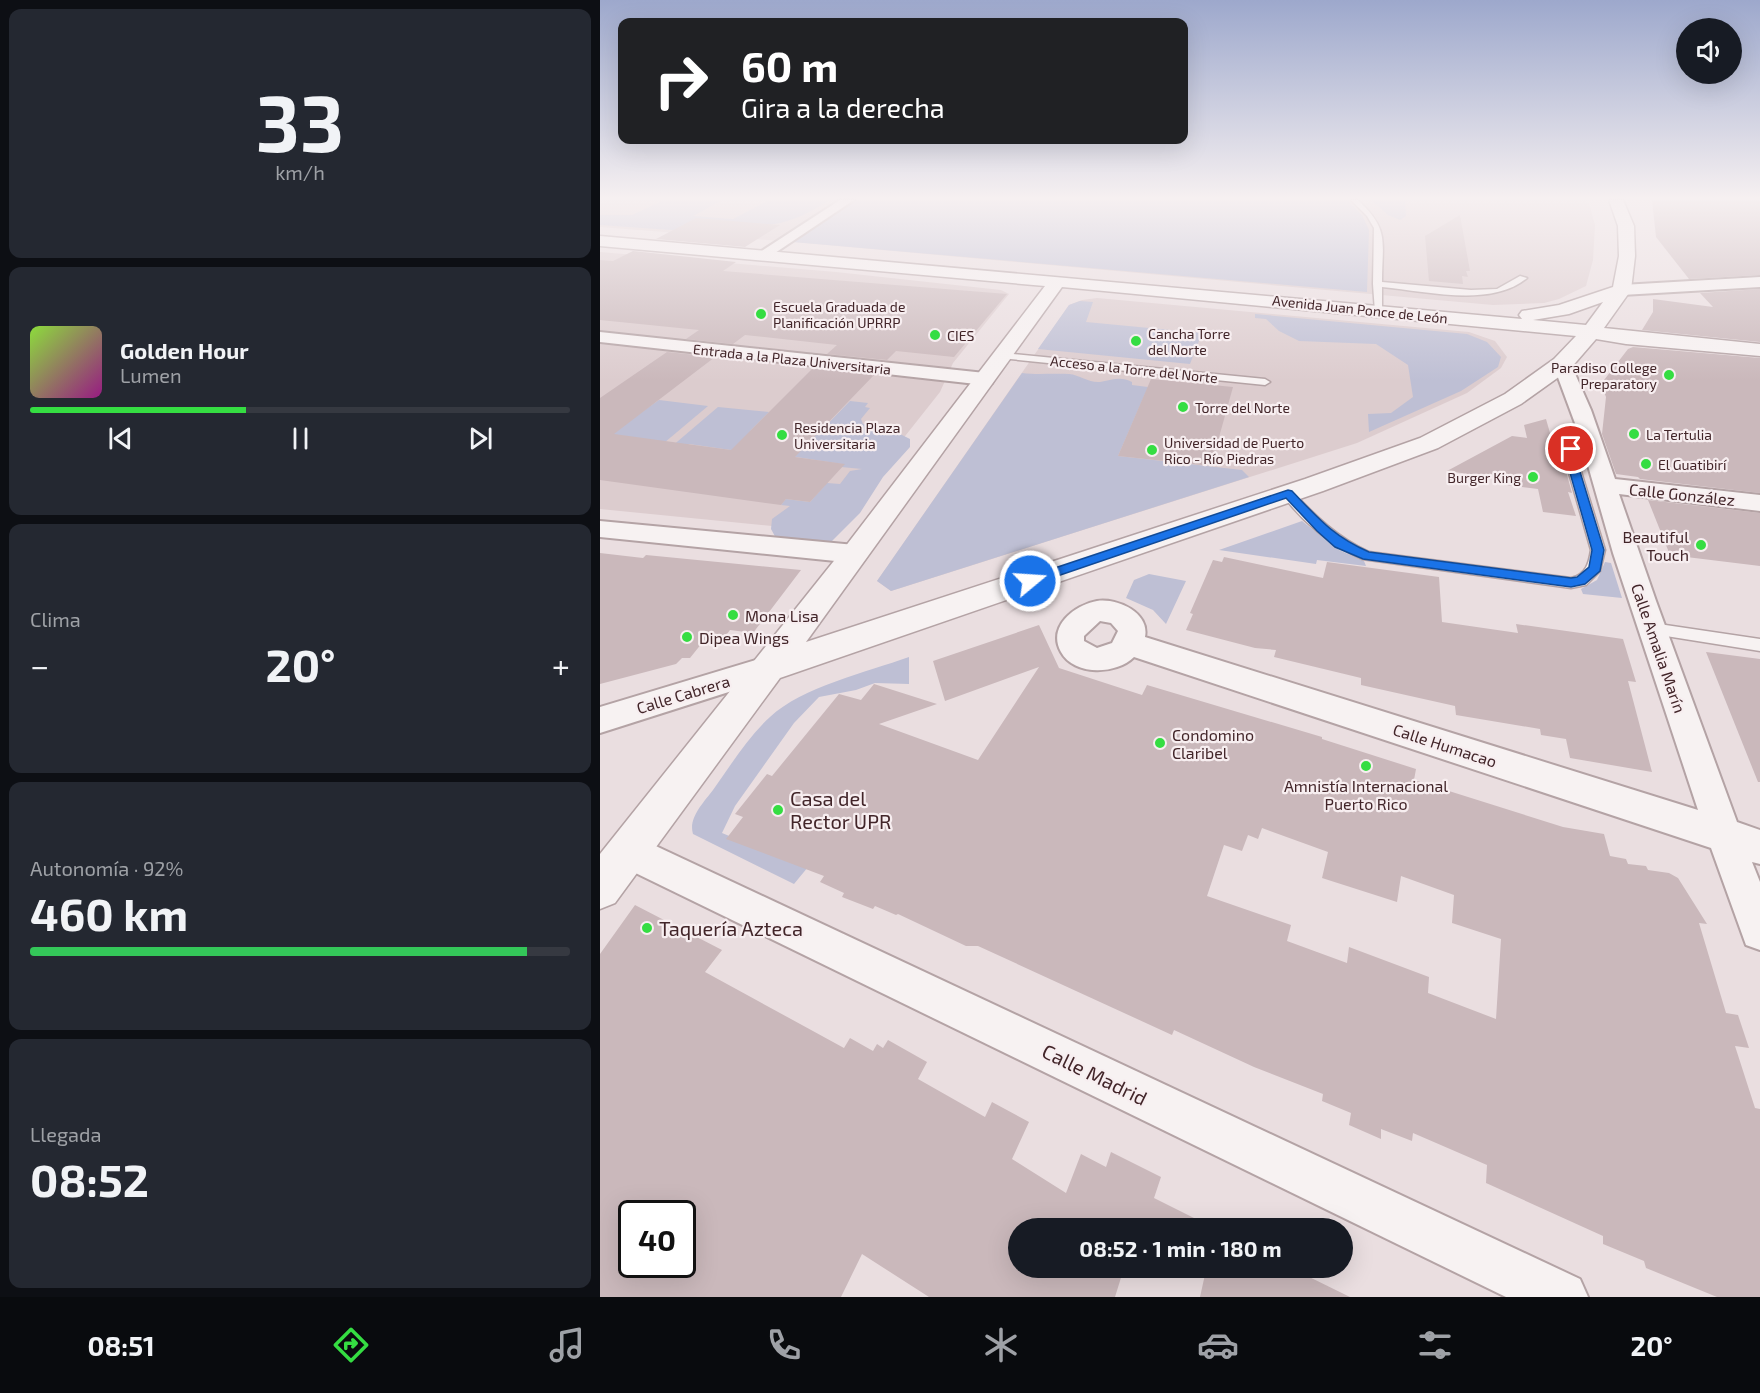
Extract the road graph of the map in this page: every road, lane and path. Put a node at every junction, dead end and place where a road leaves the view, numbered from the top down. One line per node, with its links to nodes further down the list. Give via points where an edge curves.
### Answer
1 (832, 261): 5 (street, Avenida Juan Ponce de León)
2 (1377, 261): 7 (lane)
3 (1626, 261): 8 (street)
4 (1523, 278): 7 (lane, via 1499,291 1471,293)
5 (1057, 282): 9 (street, Avenida Juan Ponce de León); 14 (street)
6 (1760, 282): 8 (street)
7 (1377, 284): 9 (lane)
8 (1622, 290): 10 (street, via 1547,314); 11 (street)
9 (1378, 310): 10 (street, Avenida Juan Ponce de León)
10 (1473, 320): 11 (street, Avenida Juan Ponce de León)
11 (1591, 332): 13 (street, Avenida Juan Ponce de León); 15 (street)
12 (600, 337): 16 (street, Entrada a la Plaza Universitaria)
13 (1760, 350)
14 (1003, 356): 16 (street); 17 (lane, Acceso a la Torre del Norte)
15 (1562, 364): 18 (street, Calle Amalia Marín); 20 (street, via 1513,399 1429,443)
16 (985, 379): 23 (street)
17 (1265, 382)
18 (1590, 441): 19 (street, Calle Amalia Marín); 20 (lane, via 1569,452 1598,550 1597,561 1589,576 1571,583 1367,556 1340,544)
19 (1605, 485): 21 (street, Calle González); 24 (street, Calle Amalia Marín)
20 (1288, 494): 27 (street)
21 (1760, 503)
22 (600, 529): 23 (street)
23 (855, 554): 27 (street)
24 (1653, 629): 26 (lane); 29 (street, Calle Amalia Marín)
25 (1130, 644): 29 (street, Calle Humacao)
26 (1760, 645)
27 (765, 669): 28 (street, Calle Cabrera); 31 (street)
28 (600, 720)
29 (1723, 835): 30 (street, Calle Humacao); 33 (street, Calle Amalia Marín)
30 (1760, 847)
31 (628, 851): 32 (street); 34 (street, Calle Madrid)
32 (600, 888)
33 (1760, 931)
34 (1562, 1297)

